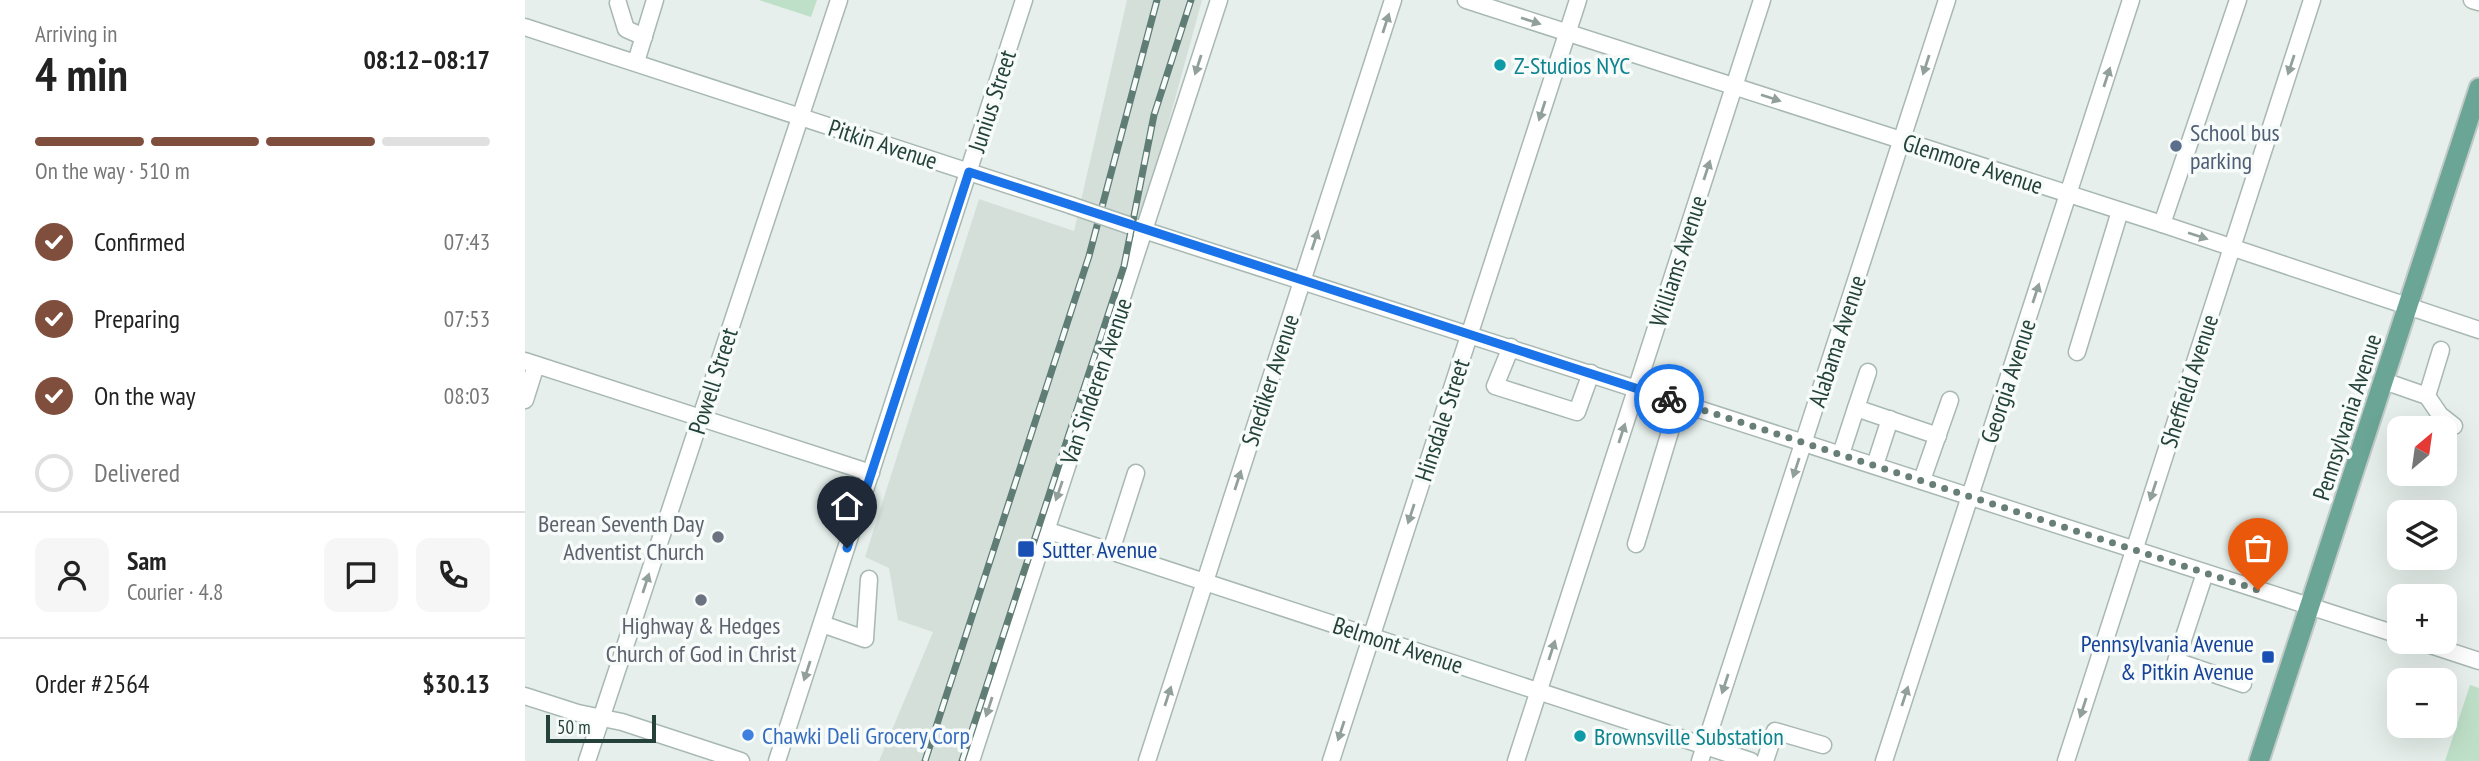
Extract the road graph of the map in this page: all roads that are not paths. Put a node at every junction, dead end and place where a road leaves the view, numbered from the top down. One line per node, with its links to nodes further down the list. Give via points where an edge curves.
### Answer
1 (655, 0): 18 (street)
2 (839, 0): 22 (street, Powell Street)
3 (1024, 0): 24 (street, Junius Street)
4 (1219, 0): 28 (street, Van Sinderen Avenue, one-way to 28)
5 (1393, 0): 30 (street, Snediker Avenue, one-way to 5)
6 (1467, 0): 17 (street, Glenmore Avenue, one-way to 17)
7 (1578, 0): 17 (street, Hinsdale Street)
8 (1762, 0): 20 (street, Williams Avenue)
9 (1947, 0): 23 (street, Alabama Avenue, one-way to 23)
10 (2131, 0): 25 (street, Georgia Avenue, one-way to 10)
11 (2238, 0): 27 (street)
12 (2312, 0): 29 (street, Sheffield Avenue, one-way to 29)
13 (2472, 0): 14 (street)
14 (2479, 2)
15 (618, 3): 18 (street, via 626,29)
16 (525, 27): 19 (street, Pitkin Avenue)
17 (1568, 33): 20 (street, Glenmore Avenue); 33 (street, Hinsdale Street, one-way to 33)
18 (644, 37): 19 (street)
19 (636, 62): 22 (street, Pitkin Avenue)
20 (1734, 86): 23 (street, Glenmore Avenue, one-way to 23); 41 (street, Williams Avenue, one-way to 20)
21 (2479, 88): 31 (main road, Pennsylvania Avenue)
22 (800, 117): 24 (street, Pitkin Avenue); 48 (street, Powell Street)
23 (1901, 141): 25 (street, Glenmore Avenue); 51 (street, Alabama Avenue)
24 (969, 172): 28 (street, Pitkin Avenue, bridge); 54 (street, Junius Street)
25 (2068, 194): 26 (street, Glenmore Avenue); 57 (street, Georgia Avenue, one-way to 25)
26 (2120, 211): 27 (street, Glenmore Avenue); 36 (street)
27 (2162, 224): 29 (street, Glenmore Avenue, one-way to 29)
28 (1146, 230): 30 (street, Pitkin Avenue); 58 (street, Van Sinderen Avenue, one-way to 58)
29 (2232, 247): 31 (street, Glenmore Avenue); 60 (street, Sheffield Avenue, one-way to 60)
30 (1303, 279): 33 (street, Pitkin Avenue); 64 (street, Snediker Avenue, one-way to 30)
31 (2408, 308): 32 (street, Glenmore Avenue); 40 (main road, Pennsylvania Avenue)
32 (2479, 330)
33 (1470, 334): 34 (street, Pitkin Avenue); 68 (street, Hinsdale Street, one-way to 68)
34 (1511, 347): 39 (street, Pitkin Avenue); 39 (street, via 1495,386 1577,412)
35 (2441, 350): 42 (street)
36 (2077, 352)
37 (531, 363): 43 (street); 48 (street)
38 (1868, 372): 46 (street)
39 (1591, 373): 41 (street, Pitkin Avenue)
40 (2384, 381): 42 (street); 65 (main road, Pennsylvania Avenue)
41 (1637, 388): 45 (street, Pitkin Avenue); 72 (street, Williams Avenue, one-way to 41)
42 (2427, 396): 47 (street)
43 (525, 400)
44 (1950, 400): 50 (street)
45 (1679, 402): 51 (street, Pitkin Avenue); 59 (street)
46 (1856, 408): 49 (street); 52 (street)
47 (2441, 416)
48 (701, 418): 54 (street); 74 (street, Powell Street, one-way to 48)
49 (1890, 419): 50 (street); 53 (street)
50 (1938, 436): 56 (street)
51 (1804, 442): 52 (street, Pitkin Avenue); 76 (street, Alabama Avenue, one-way to 76)
52 (1841, 454): 53 (street, Pitkin Avenue)
53 (1875, 465): 56 (street, Pitkin Avenue)
54 (871, 473): 66 (street, Junius Street)
55 (1136, 473): 61 (street)
56 (1922, 480): 57 (street, Pitkin Avenue)
57 (1971, 496): 60 (street, Pitkin Avenue); 86 (street, Georgia Avenue, one-way to 57)
58 (1046, 530): 61 (street, Belmont Avenue); 80 (street, Van Sinderen Avenue, one-way to 80)
59 (1636, 544)
60 (2135, 550): 62 (street, Pitkin Avenue); 87 (street, Sheffield Avenue, one-way to 87)
61 (1111, 551): 64 (street, Belmont Avenue)
62 (2206, 573): 65 (street, Pitkin Avenue); 71 (street, via 2176,661)
63 (869, 579): 66 (street, via 865,639)
64 (1205, 582): 68 (street, Belmont Avenue); 81 (street, Snediker Avenue, one-way to 64)
65 (2311, 607): 67 (street, Pitkin Avenue); 88 (main road, Pennsylvania Avenue)
66 (822, 624): 79 (street, Junius Street, one-way to 79)
67 (2387, 631)
68 (1371, 637): 72 (street, Belmont Avenue); 82 (street, Hinsdale Street, one-way to 82)
69 (2457, 654): 70 (street)
70 (2479, 661)
71 (2243, 684)
72 (1538, 691): 76 (street, Belmont Avenue); 83 (street, Williams Avenue)
73 (525, 696): 74 (street)
74 (601, 718): 77 (street, Powell Street); 78 (street)
75 (1822, 745): 85 (street, via 1775,731)
76 (1703, 754): 84 (street, Belmont Avenue)
77 (587, 761)
78 (741, 761)
79 (777, 761)
80 (971, 761)
81 (1147, 761)
82 (1331, 761)
83 (1516, 761)
84 (1751, 761)
85 (1765, 761)
86 (1884, 761)
87 (2066, 761)
88 (2259, 761)

